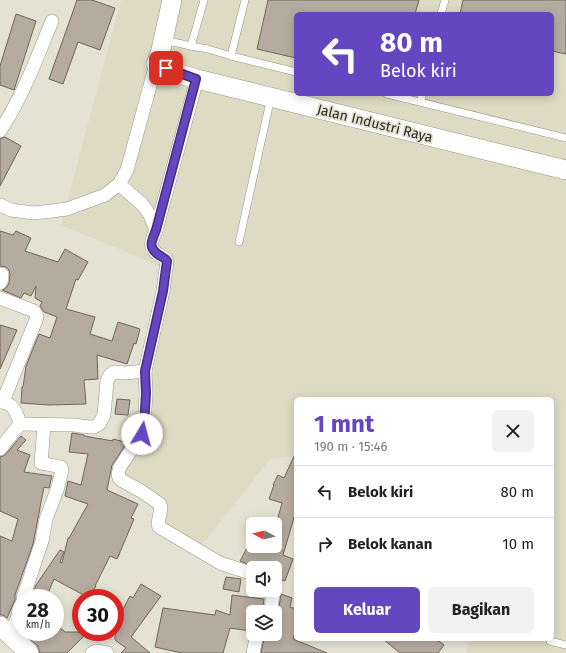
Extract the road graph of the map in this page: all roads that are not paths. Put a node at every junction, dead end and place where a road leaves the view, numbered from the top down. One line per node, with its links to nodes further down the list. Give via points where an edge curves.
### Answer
1 (172, 0): 7 (street)
2 (204, 0): 8 (lane)
3 (245, 0): 9 (lane)
4 (444, 0): 5 (lane)
5 (441, 12)
6 (52, 21): 17 (street, via 27,83)
7 (163, 40): 8 (lane); 10 (street)
8 (191, 46): 9 (lane)
9 (231, 56): 11 (lane)
10 (156, 64): 12 (street, Jalan Industri Raya); 20 (street, via 127,170)
11 (294, 72)
12 (196, 79): 15 (street, Jalan Industri Raya); 22 (street)
13 (395, 96): 16 (lane)
14 (422, 96): 16 (lane)
15 (271, 97): 19 (street, Jalan Industri Raya); 23 (lane)
16 (420, 102): 18 (lane)
17 (0, 131)
18 (566, 138)
19 (566, 170)
20 (119, 184): 21 (street, via 105,195 67,209 33,213 11,210); 22 (street, via 142,204)
21 (0, 205)
22 (156, 230): 27 (street, via 152,250 167,261)
23 (239, 242)
24 (0, 274): 25 (street)
25 (0, 283)
26 (0, 298): 28 (street, via 34,311 37,316)
27 (145, 371): 30 (street, via 114,372 110,375 107,381 104,415 99,424 89,427); 32 (street, via 146,394 142,434 120,467 119,478 160,504 159,527 220,563)
28 (2, 402): 29 (street, via 13,407)
29 (20, 424): 30 (street); 31 (street)
30 (44, 425): 33 (street, via 41,463 61,467 62,473)
31 (0, 449)
32 (246, 572)
33 (26, 589)
34 (12, 622): 35 (street)
35 (5, 630): 39 (street)
36 (256, 641): 42 (street)
37 (550, 641): 38 (lane)
38 (566, 645)
39 (29, 653)
40 (92, 653): 41 (street)
41 (107, 653)
42 (254, 653)

